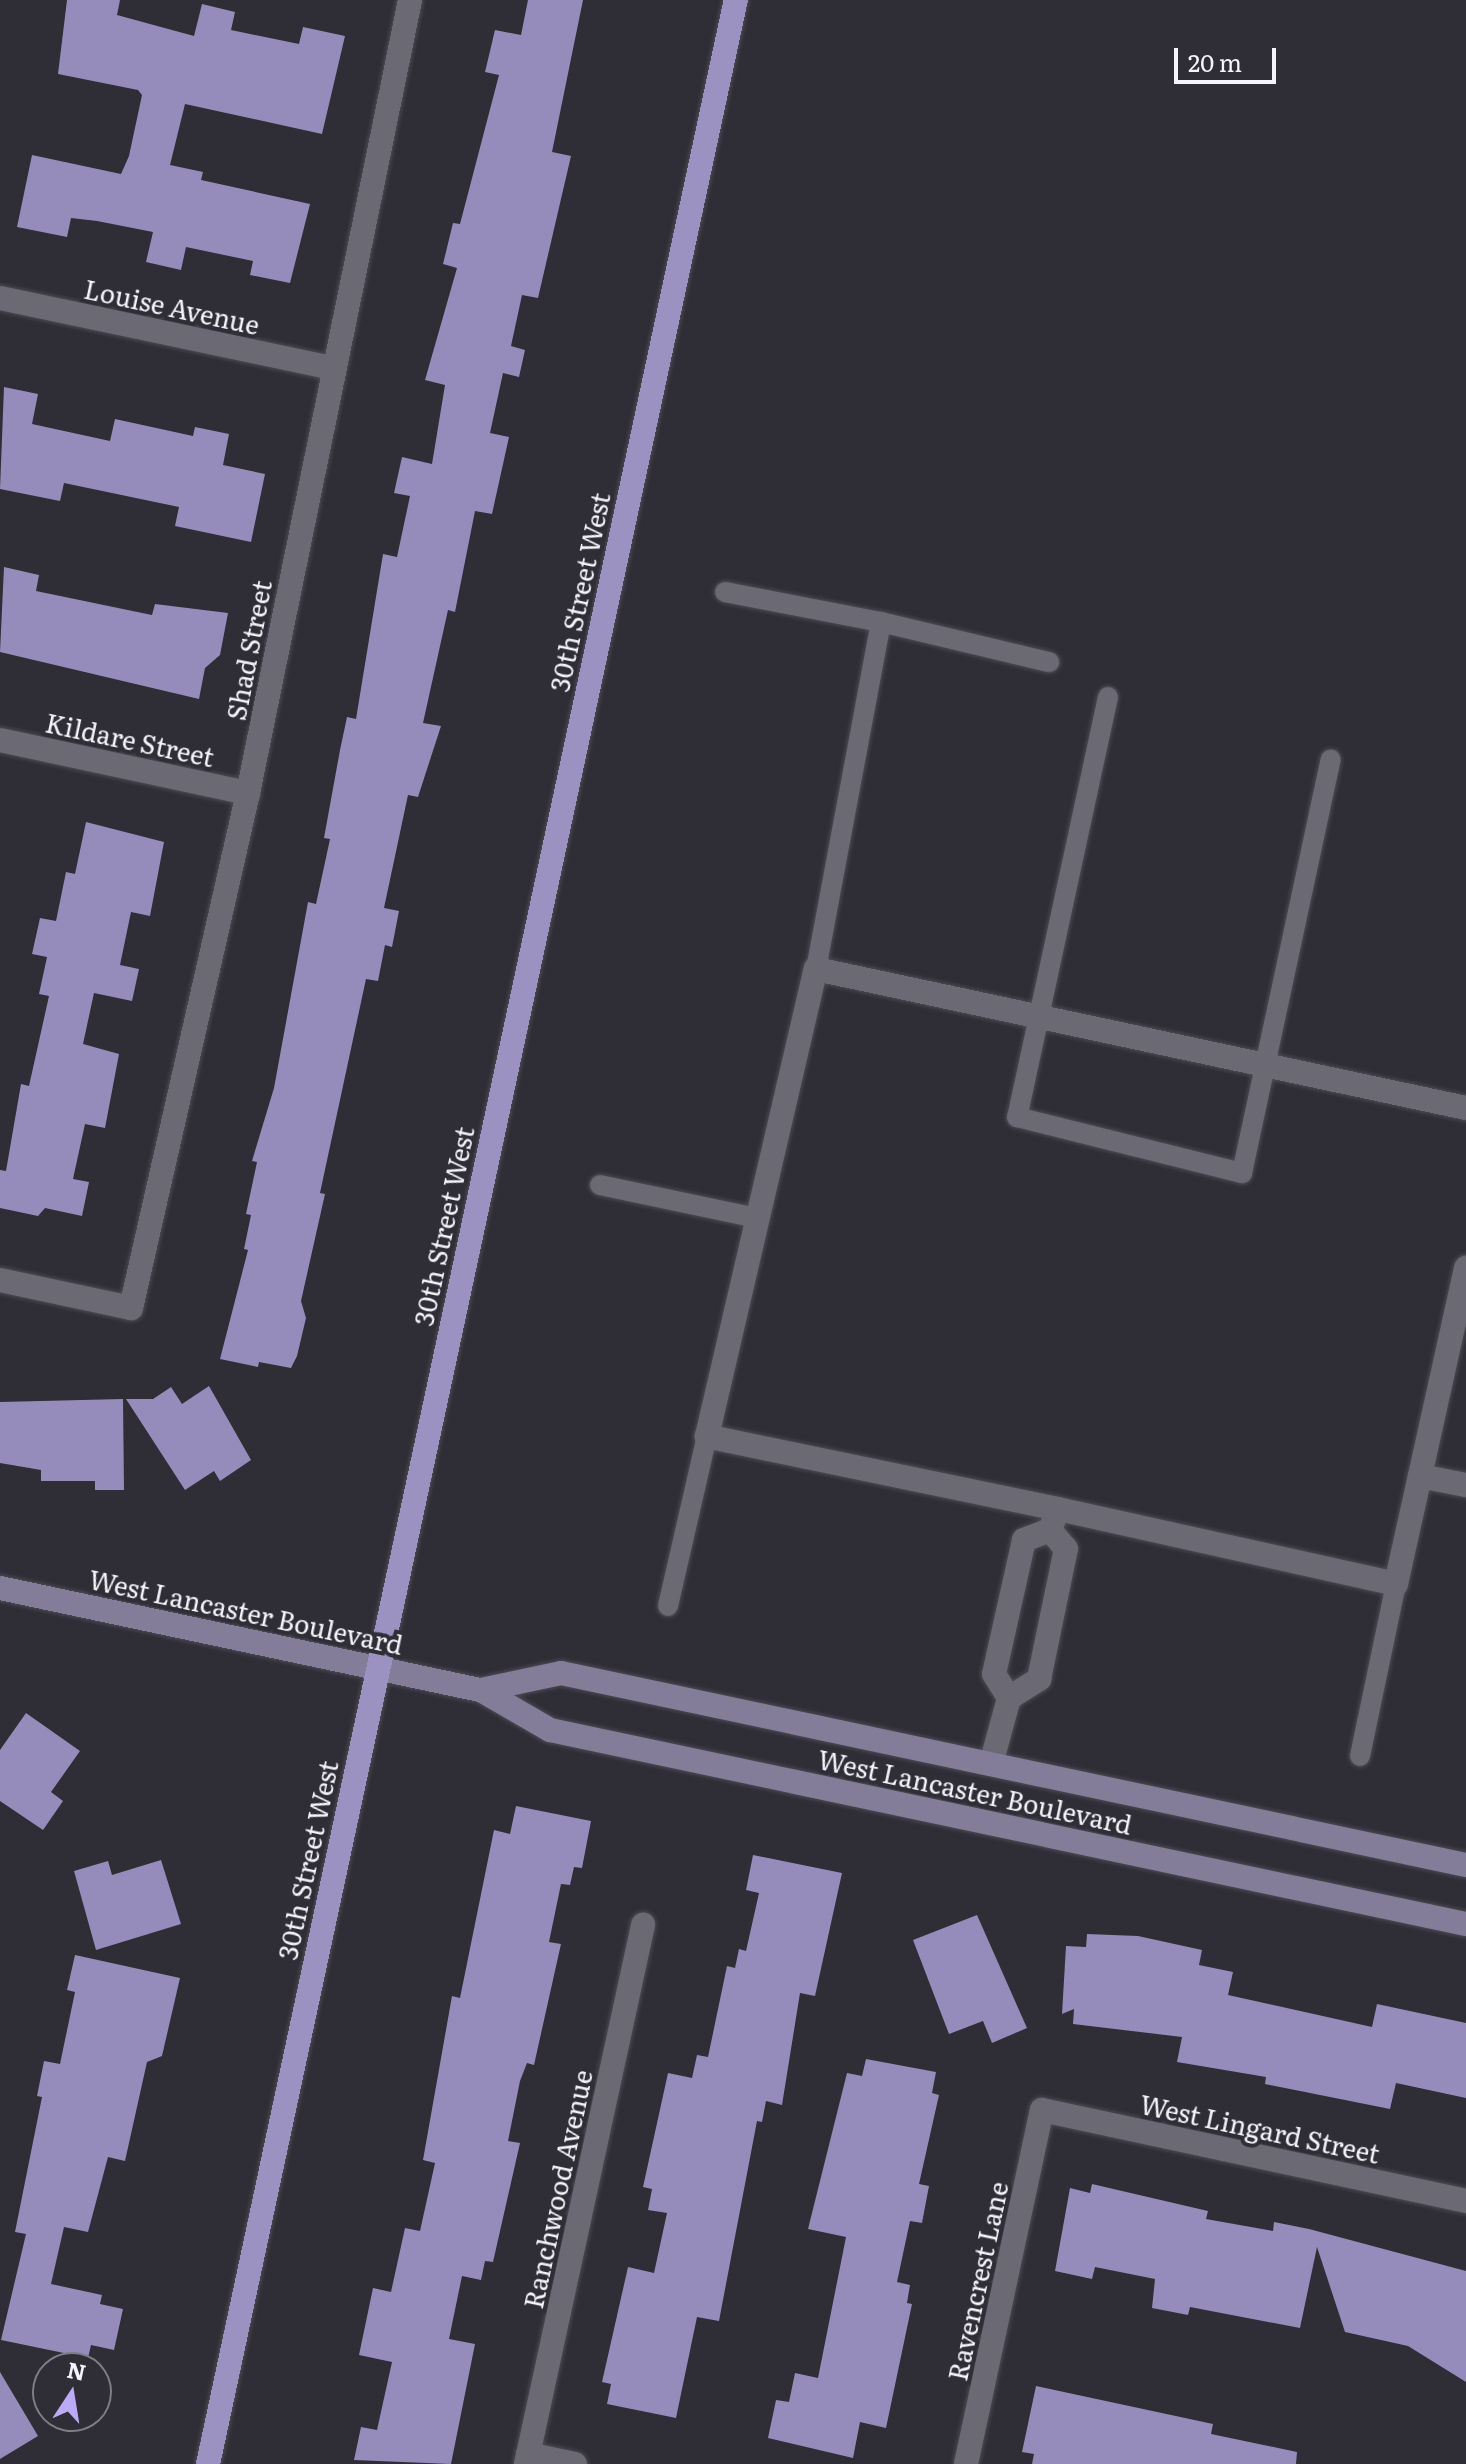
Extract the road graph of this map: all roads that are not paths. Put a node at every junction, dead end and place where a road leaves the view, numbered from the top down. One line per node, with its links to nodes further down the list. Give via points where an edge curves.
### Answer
1 (410, 0): 4 (street, Shad Street)
2 (736, 0): 27 (main road, 30th Street West)
3 (0, 298): 4 (street, Louise Avenue)
4 (332, 368): 11 (street, Shad Street)
5 (725, 592): 6 (lane)
6 (881, 622): 7 (lane); 12 (lane)
7 (1049, 662)
8 (1108, 697): 13 (lane)
9 (0, 740): 11 (street, Kildare Street)
10 (1331, 759): 14 (lane)
11 (248, 793): 19 (street, Shad Street, via 131,1308)
12 (816, 969): 13 (street); 17 (street)
13 (1040, 1016): 14 (street); 14 (lane, via 1017,1117 1242,1173)
14 (1268, 1065): 15 (street)
15 (1466, 1108)
16 (600, 1185): 17 (lane)
17 (757, 1218): 20 (street)
18 (1466, 1268): 21 (street)
19 (0, 1280)
20 (707, 1436): 23 (street); 26 (lane)
21 (1420, 1476): 22 (street); 24 (street)
22 (1466, 1485)
23 (1054, 1520): 24 (street); 29 (street, via 1066,1549 1039,1679); 29 (street, via 1024,1540 994,1674)
24 (1396, 1584): 30 (lane)
25 (0, 1588): 27 (street, West Lancaster Boulevard)
26 (668, 1606)
27 (377, 1667): 28 (street, West Lancaster Boulevard); 38 (main road, 30th Street West)
28 (481, 1690): 31 (street, West Lancaster Boulevard, via 561,1673); 33 (street, West Lancaster Boulevard, via 550,1730)
29 (1009, 1698): 31 (street)
30 (1360, 1756)
31 (991, 1764): 32 (street, West Lancaster Boulevard)
32 (1466, 1865)
33 (1466, 1924)
34 (643, 1925): 37 (street, Ranchwood Avenue)
35 (1042, 2110): 36 (street, West Lingard Street); 40 (street, Ravencrest Lane)
36 (1466, 2201)
37 (527, 2459): 39 (street)
38 (208, 2464)
39 (575, 2464)
40 (966, 2464)

